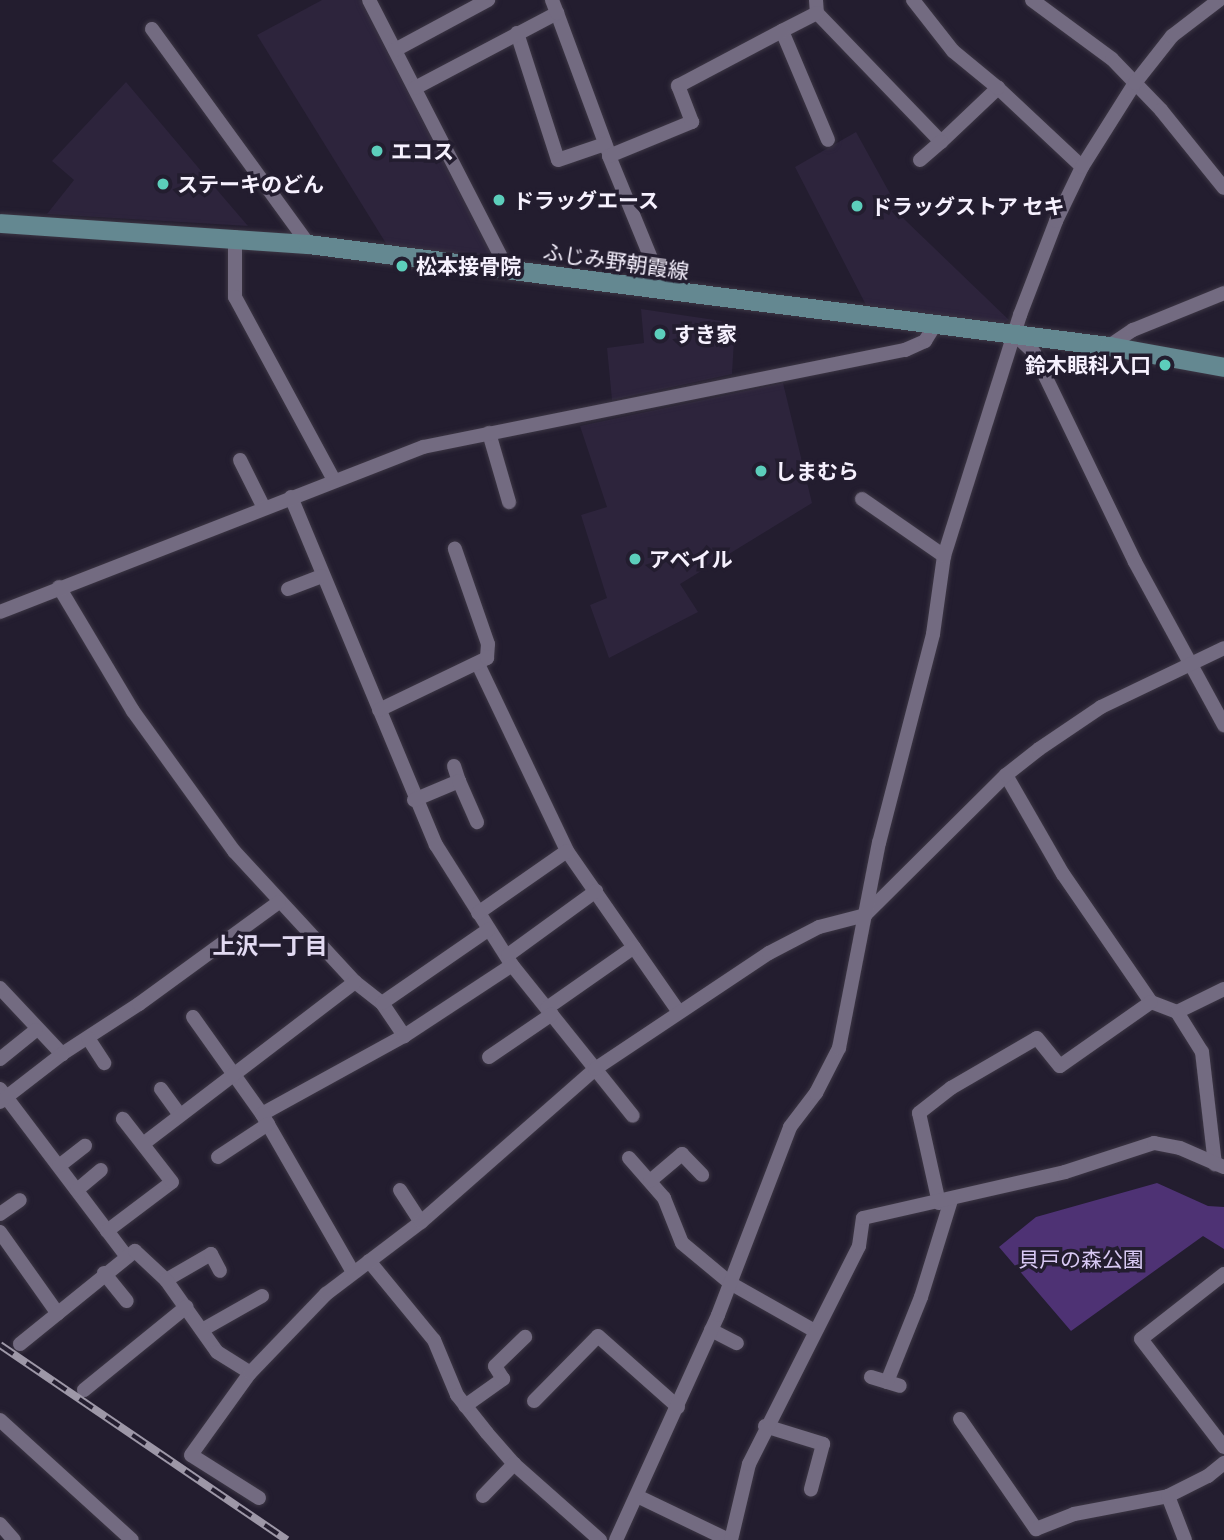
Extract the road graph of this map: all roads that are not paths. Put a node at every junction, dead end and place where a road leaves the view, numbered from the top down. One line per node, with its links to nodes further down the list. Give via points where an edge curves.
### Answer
1 (369, 0): 11 (street)
2 (488, 0): 11 (street)
3 (913, 0): 13 (street, via 953,51)
4 (1032, 0): 12 (street, via 1112,59)
5 (1219, 0): 12 (street, via 1172,36)
6 (554, 6): 10 (street); 17 (street)
7 (816, 6): 9 (street); 16 (street)
8 (152, 29): 23 (street)
9 (782, 31): 15 (street); 17 (street, via 678,86 692,122)
10 (517, 33): 14 (street); 17 (street, via 558,160)
11 (395, 50): 14 (street)
12 (1135, 83): 19 (street); 20 (street)
13 (998, 88): 16 (street); 19 (street)
14 (415, 89): 24 (street)
15 (828, 140)
16 (941, 142): 18 (street)
17 (607, 150): 25 (street)
18 (920, 160)
19 (1082, 167): 28 (street, via 1056,221)
20 (1224, 188)
21 (0, 223): 22 (main road, ふじみ野朝霞線)
22 (235, 237): 23 (main road, ふじみ野朝霞線); 33 (street, via 236,297)
23 (308, 244): 24 (main road, ふじみ野朝霞線)
24 (508, 270): 25 (main road, ふじみ野朝霞線)
25 (664, 290): 27 (main road, ふじみ野朝霞線)
26 (1224, 293): 29 (street, via 1133,330)
27 (935, 325): 28 (main road, ふじみ野朝霞線); 31 (street, via 925,341 905,351)
28 (1016, 335): 29 (main road, ふじみ野朝霞線); 39 (street); 46 (street, via 1034,353 1135,562)
29 (1109, 346): 30 (main road, ふじみ野朝霞線)
30 (1224, 367)
31 (489, 433): 33 (street, via 423,447); 36 (street)
32 (240, 460): 37 (street)
33 (334, 480): 34 (street)
34 (291, 497): 37 (street); 40 (street)
35 (862, 499): 39 (street)
36 (509, 502)
37 (264, 508): 41 (street)
38 (455, 549): 45 (street, via 488,644 487,658)
39 (944, 556): 58 (street, via 923,682 879,843)
40 (322, 576): 42 (street); 47 (street)
41 (59, 587): 43 (street); 56 (street, via 133,711 234,850)
42 (288, 589)
43 (0, 612)
44 (1224, 648): 46 (street)
45 (478, 664): 47 (street); 54 (street)
46 (1192, 664): 48 (street); 50 (street, via 1101,707)
47 (379, 710): 52 (street)
48 (1224, 725)
49 (454, 766): 51 (street)
50 (1006, 775): 58 (street); 65 (street, via 1063,874)
51 (459, 781): 52 (street); 53 (street)
52 (414, 800): 57 (street)
53 (477, 822)
54 (567, 851): 55 (street); 57 (street)
55 (596, 891): 60 (street); 61 (street)
56 (279, 902): 62 (street); 73 (street)
57 (478, 913): 59 (street)
58 (865, 915): 68 (street, via 807,934); 110 (street, via 839,1048 816,1093 790,1127)
59 (488, 930): 61 (street); 66 (street)
60 (634, 947): 67 (street); 68 (street)
61 (510, 960): 67 (street); 72 (street)
62 (355, 982): 66 (street); 79 (street)
63 (0, 988): 71 (street)
64 (1224, 989): 69 (street)
65 (1151, 1002): 69 (street); 98 (street, via 1060,1066 1037,1038 951,1088 919,1113)
66 (382, 1003): 72 (street)
67 (550, 1011): 75 (street); 78 (street)
68 (678, 1012): 78 (street)
69 (1177, 1012): 91 (street, via 1202,1052)
70 (193, 1017): 79 (street)
71 (36, 1030): 74 (street); 76 (street)
72 (404, 1036): 85 (street)
73 (88, 1038): 74 (street); 77 (street)
74 (62, 1054): 81 (street)
75 (489, 1057)
76 (0, 1059)
77 (104, 1063)
78 (595, 1069): 83 (street); 100 (street)
79 (233, 1074): 82 (street); 85 (street)
80 (161, 1089): 82 (street)
81 (2, 1096): 90 (street)
82 (180, 1115): 86 (street)
83 (632, 1116)
84 (122, 1119): 86 (street)
85 (265, 1119): 88 (street); 106 (street)
86 (143, 1144): 101 (street, via 172,1182)
87 (85, 1146): 90 (street)
88 (218, 1157)
89 (629, 1158): 94 (street)
90 (59, 1166): 95 (street)
91 (1220, 1166): 98 (street, via 1180,1148 1154,1143 1065,1172)
92 (101, 1170): 95 (street)
93 (702, 1175): 94 (street, via 682,1154)
94 (650, 1181): 110 (street, via 664,1198 682,1243)
95 (77, 1190): 101 (street)
96 (400, 1191): 100 (street)
97 (20, 1200): 99 (street)
98 (945, 1201): 116 (street, via 863,1218 859,1246); 122 (street, via 893,1384)
99 (0, 1214)
100 (421, 1222): 104 (street)
101 (107, 1231): 103 (street)
102 (0, 1232): 114 (street)
103 (125, 1254): 107 (street); 109 (street, via 135,1251)
104 (369, 1261): 106 (street); 125 (street, via 435,1340 445,1372)
105 (220, 1271): 109 (street, via 211,1254)
106 (353, 1272): 121 (street)
107 (104, 1273): 112 (street); 114 (street)
108 (1224, 1274): 130 (street, via 1141,1339)
109 (166, 1280): 113 (street)
110 (730, 1283): 115 (street); 116 (street)
111 (262, 1296): 117 (street)
112 (127, 1301)
113 (186, 1307): 117 (street); 123 (street)
114 (58, 1314): 120 (street)
115 (711, 1330): 119 (street); 126 (street)
116 (813, 1330): 129 (street)
117 (202, 1331): 121 (street, via 217,1352)
118 (525, 1337): 125 (street, via 495,1366 503,1379)
119 (737, 1343)
120 (20, 1344)
121 (250, 1373): 137 (street, via 191,1455)
122 (871, 1377)
123 (84, 1390)
124 (534, 1401): 126 (street, via 598,1336)
125 (466, 1406): 132 (street)
126 (678, 1407): 135 (street)
127 (960, 1419): 136 (street, via 1035,1530 1074,1514)
128 (0, 1420): 140 (street)
129 (765, 1426): 133 (street, via 823,1444); 143 (street)
130 (1224, 1447)
131 (1224, 1463): 136 (street)
132 (514, 1464): 134 (street); 141 (street)
133 (811, 1489)
134 (482, 1496)
135 (638, 1496): 142 (street); 143 (street)
136 (1168, 1496): 144 (street)
137 (259, 1498)
138 (0, 1524): 139 (street)
139 (14, 1540)
140 (132, 1540)
141 (600, 1540)
142 (616, 1540)
143 (730, 1540)
144 (1185, 1540)

